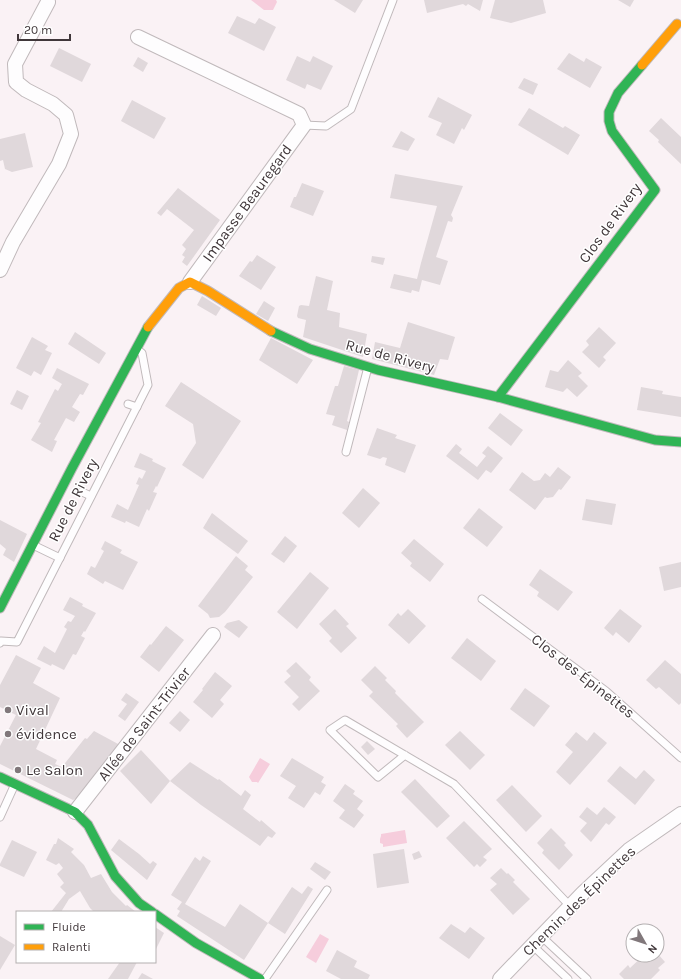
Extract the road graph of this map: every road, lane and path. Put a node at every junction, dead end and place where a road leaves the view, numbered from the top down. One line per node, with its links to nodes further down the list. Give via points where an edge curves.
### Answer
1 (393, 0): 5 (lane, via 351,109 326,126)
2 (48, 2): 6 (street, via 15,64 16,82 53,104 66,115 71,134 59,164 13,242)
3 (677, 24): 10 (street, Clos de Rivery, via 618,94 609,112 612,131 654,190)
4 (138, 37): 5 (street, via 299,114)
5 (304, 125): 7 (street, Impasse Beauregard)
6 (0, 270)
7 (190, 282): 8 (street, Rue de Rivery, via 179,288 146,330); 9 (street, Rue de Rivery, via 270,332 310,349)
8 (136, 348): 12 (lane, Rue de Rivery, via 142,353 148,385); 17 (street, Rue de Rivery)
9 (368, 367): 10 (street, Rue de Rivery); 14 (lane)
10 (498, 397): 13 (street, Rue de Rivery, via 655,440)
11 (128, 404): 12 (lane)
12 (137, 407): 16 (lane, Rue de Rivery)
13 (681, 442)
14 (346, 452)
15 (82, 492): 16 (lane)
16 (91, 496): 18 (lane, Rue de Rivery)
17 (32, 545): 18 (lane, Rue de Rivery); 20 (street, Rue de Rivery)
18 (60, 558): 22 (lane, Rue de Rivery, via 18,642)
19 (482, 599): 24 (lane, Clos des Épinettes, via 606,690)
20 (0, 608)
21 (212, 635): 27 (street, Allée de Saint-Trivier)
22 (0, 643)
23 (405, 755): 23 (lane, via 345,720 330,730 378,777); 31 (lane, via 454,784)
24 (681, 758)
25 (0, 777): 26 (street)
26 (15, 784): 27 (street); 29 (lane)
27 (75, 812): 32 (street, via 88,825 115,876 139,903)
28 (681, 814): 31 (street, Chemin des Épinettes, via 629,850)
29 (0, 817)
30 (327, 890): 36 (lane)
31 (570, 906): 34 (street, Chemin des Épinettes)
32 (151, 911)
33 (156, 915): 35 (street, via 196,943)
34 (537, 941): 37 (street, Chemin des Épinettes); 38 (lane); 39 (lane)
35 (260, 979)
36 (265, 979)
37 (500, 979)
38 (568, 979)
39 (587, 979)

